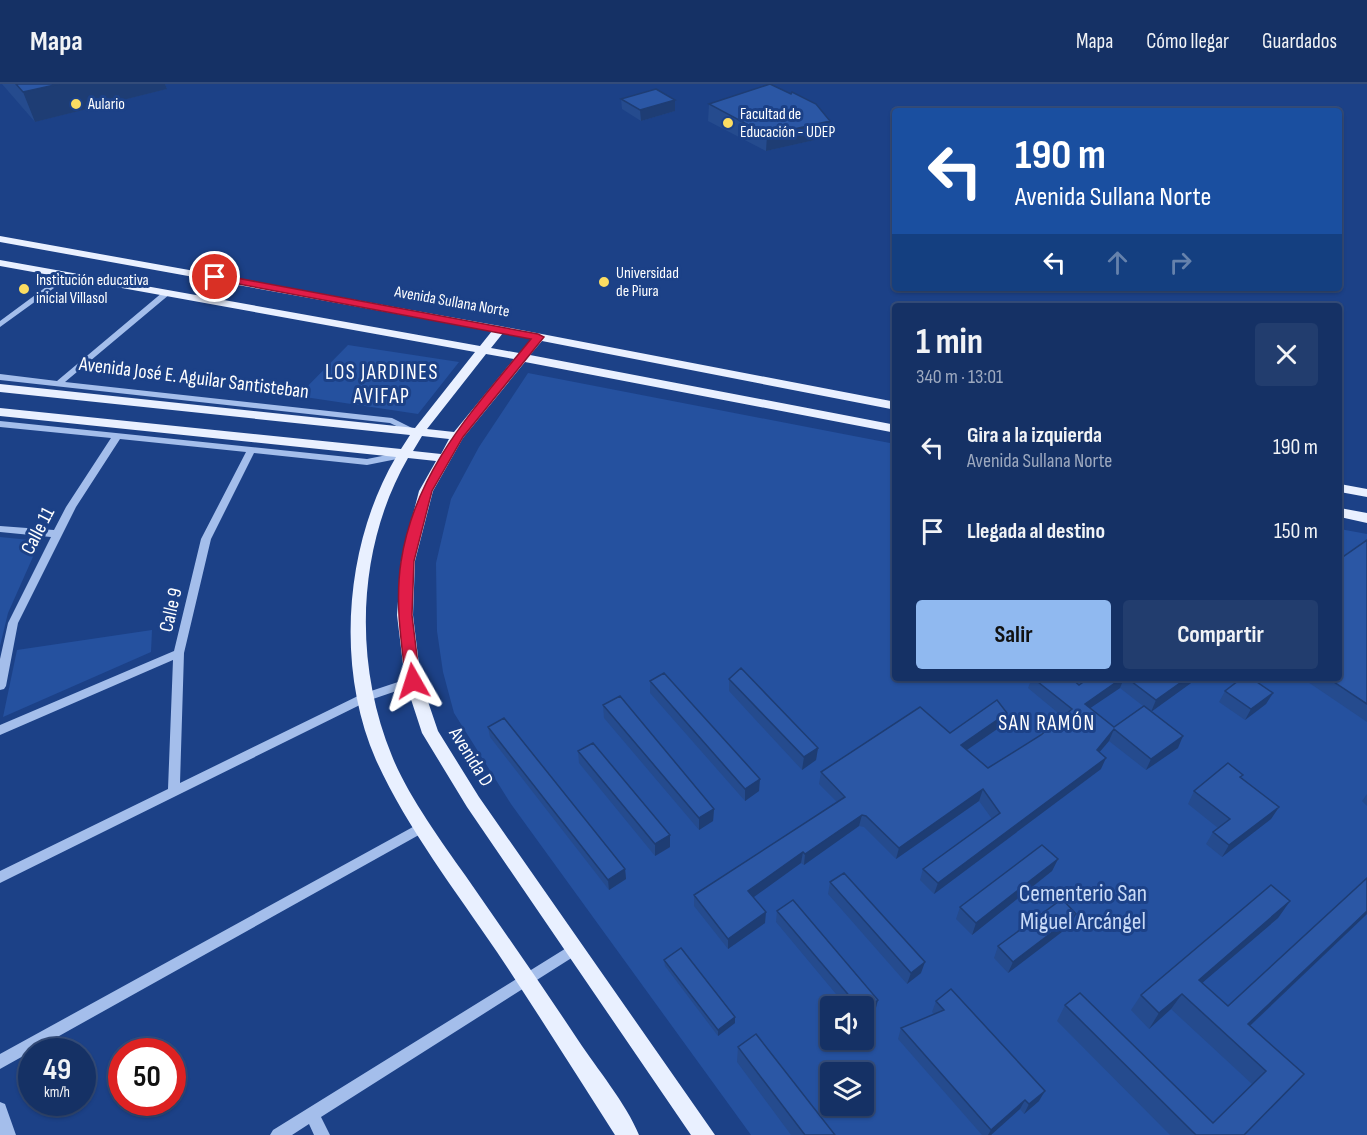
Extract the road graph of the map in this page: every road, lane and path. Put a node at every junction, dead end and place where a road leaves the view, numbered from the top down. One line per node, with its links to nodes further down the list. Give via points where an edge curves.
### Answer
1 (0, 239): 6 (main road, Avenida Sullana Norte)
2 (0, 263): 3 (main road)
3 (68, 275): 4 (main road); 5 (street)
4 (166, 294): 8 (main road); 11 (street)
5 (0, 325)
6 (500, 329): 7 (main road, Avenida Sullana Norte); 8 (main road)
7 (538, 337): 9 (main road, Avenida D); 13 (main road, Avenida Sullana Norte)
8 (483, 350): 9 (main road); 17 (main road)
9 (523, 358): 16 (main road); 19 (main road, Avenida D)
10 (0, 377): 11 (street, Avenida José E. Aguilar Santisteban)
11 (60, 382): 17 (street, Avenida José E. Aguilar Santisteban, via 392,421)
12 (0, 388): 17 (main road, Avenida José E. Aguilar Santisteban)
13 (892, 405)
14 (0, 412): 21 (main road)
15 (0, 424): 18 (street)
16 (892, 428)
17 (416, 432): 19 (main road, Avenida José E. Aguilar Santisteban); 21 (main road)
18 (118, 435): 20 (street); 28 (street, Calle 11)
19 (458, 436): 22 (main road, Avenida D)
20 (252, 449): 21 (street, via 367,462); 29 (street, Calle 9, via 206,539)
21 (402, 455): 22 (main road); 32 (main road, via 373,524 364,560 356,629)
22 (444, 458): 30 (main road, Avenida D, via 426,491 408,561 405,615)
23 (1342, 488): 24 (main road)
24 (1367, 493)
25 (1342, 513): 26 (main road)
26 (1367, 518)
27 (0, 529): 28 (street)
28 (57, 534): 31 (street, Calle 11, via 13,623)
29 (179, 653): 33 (street); 34 (street, Calle 9)
30 (413, 681): 32 (street); 37 (main road, Avenida D, via 430,733 473,802)
31 (0, 686)
32 (366, 697): 34 (street); 35 (main road, via 383,755)
33 (0, 730)
34 (174, 791): 36 (street)
35 (422, 826): 38 (main road); 39 (street)
36 (0, 877)
37 (576, 948): 38 (street); 46 (main road, Avenida D)
38 (527, 980): 41 (street); 45 (main road)
39 (0, 1062)
40 (0, 1109): 42 (street)
41 (312, 1114): 43 (street); 44 (street)
42 (8, 1135)
43 (278, 1135)
44 (322, 1135)
45 (628, 1135)
46 (704, 1135)

